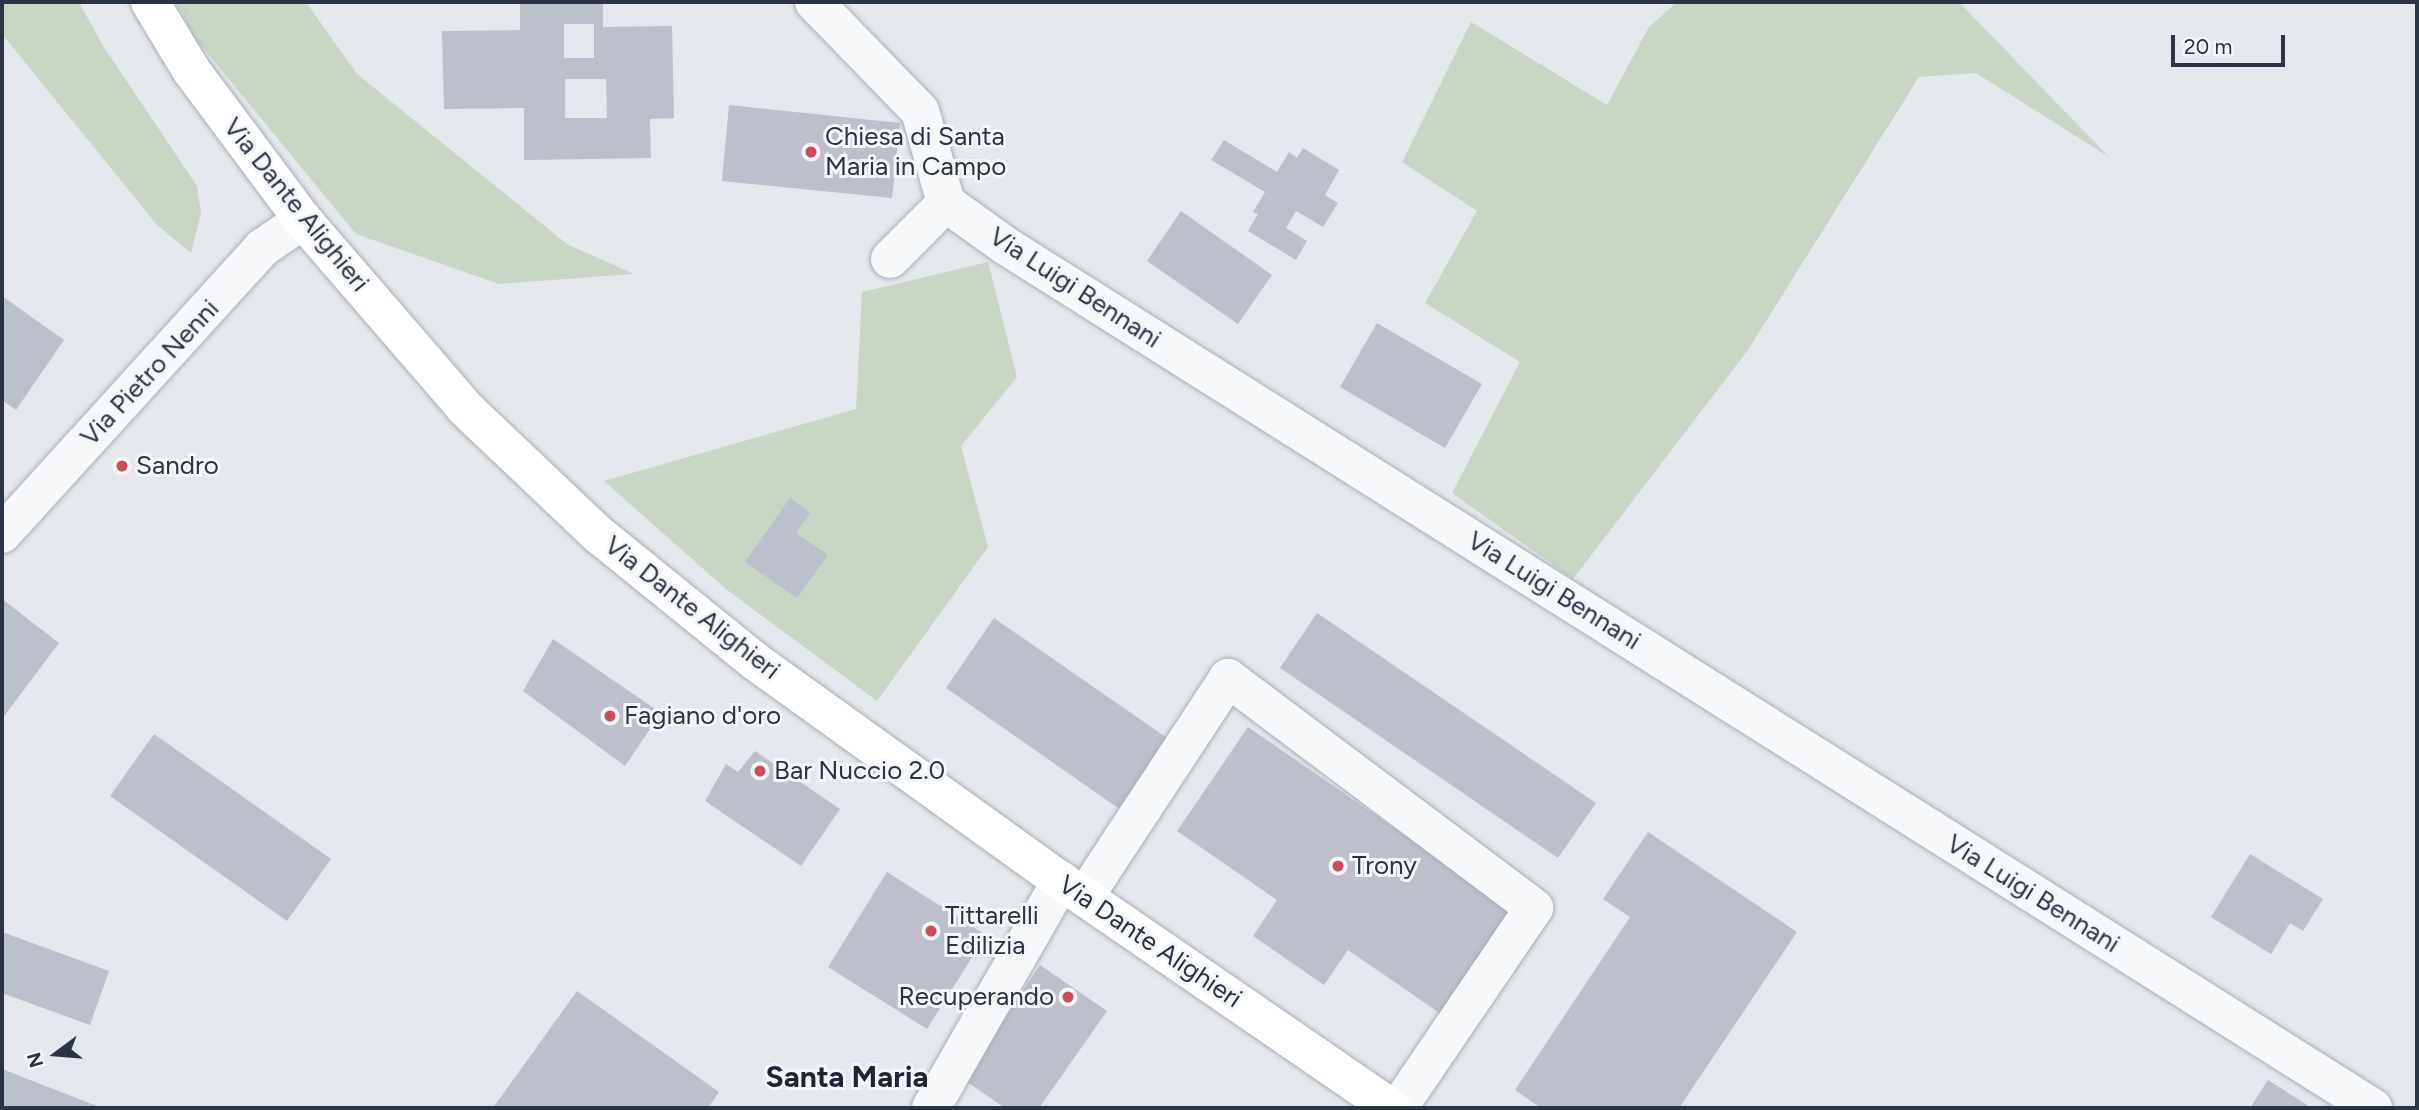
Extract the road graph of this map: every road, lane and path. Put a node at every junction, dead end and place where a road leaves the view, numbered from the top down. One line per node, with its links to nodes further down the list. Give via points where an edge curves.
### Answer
1 (150, 2): 4 (main road, Via Dante Alighieri, via 191,70)
2 (814, 2): 3 (street, via 920,111)
3 (946, 203): 5 (street); 11 (street, Via Luigi Bennani, via 1006,246)
4 (303, 220): 6 (street, Via Pietro Nenni, via 262,248); 7 (main road, Via Dante Alighieri, via 465,408 598,535 756,662)
5 (890, 259)
6 (2, 534)
7 (1073, 888): 8 (street); 9 (main road, Via Dante Alighieri); 10 (street, via 1227,678 1534,908)
8 (931, 1108)
9 (1391, 1108)
10 (1398, 1108)
11 (2373, 1108)

